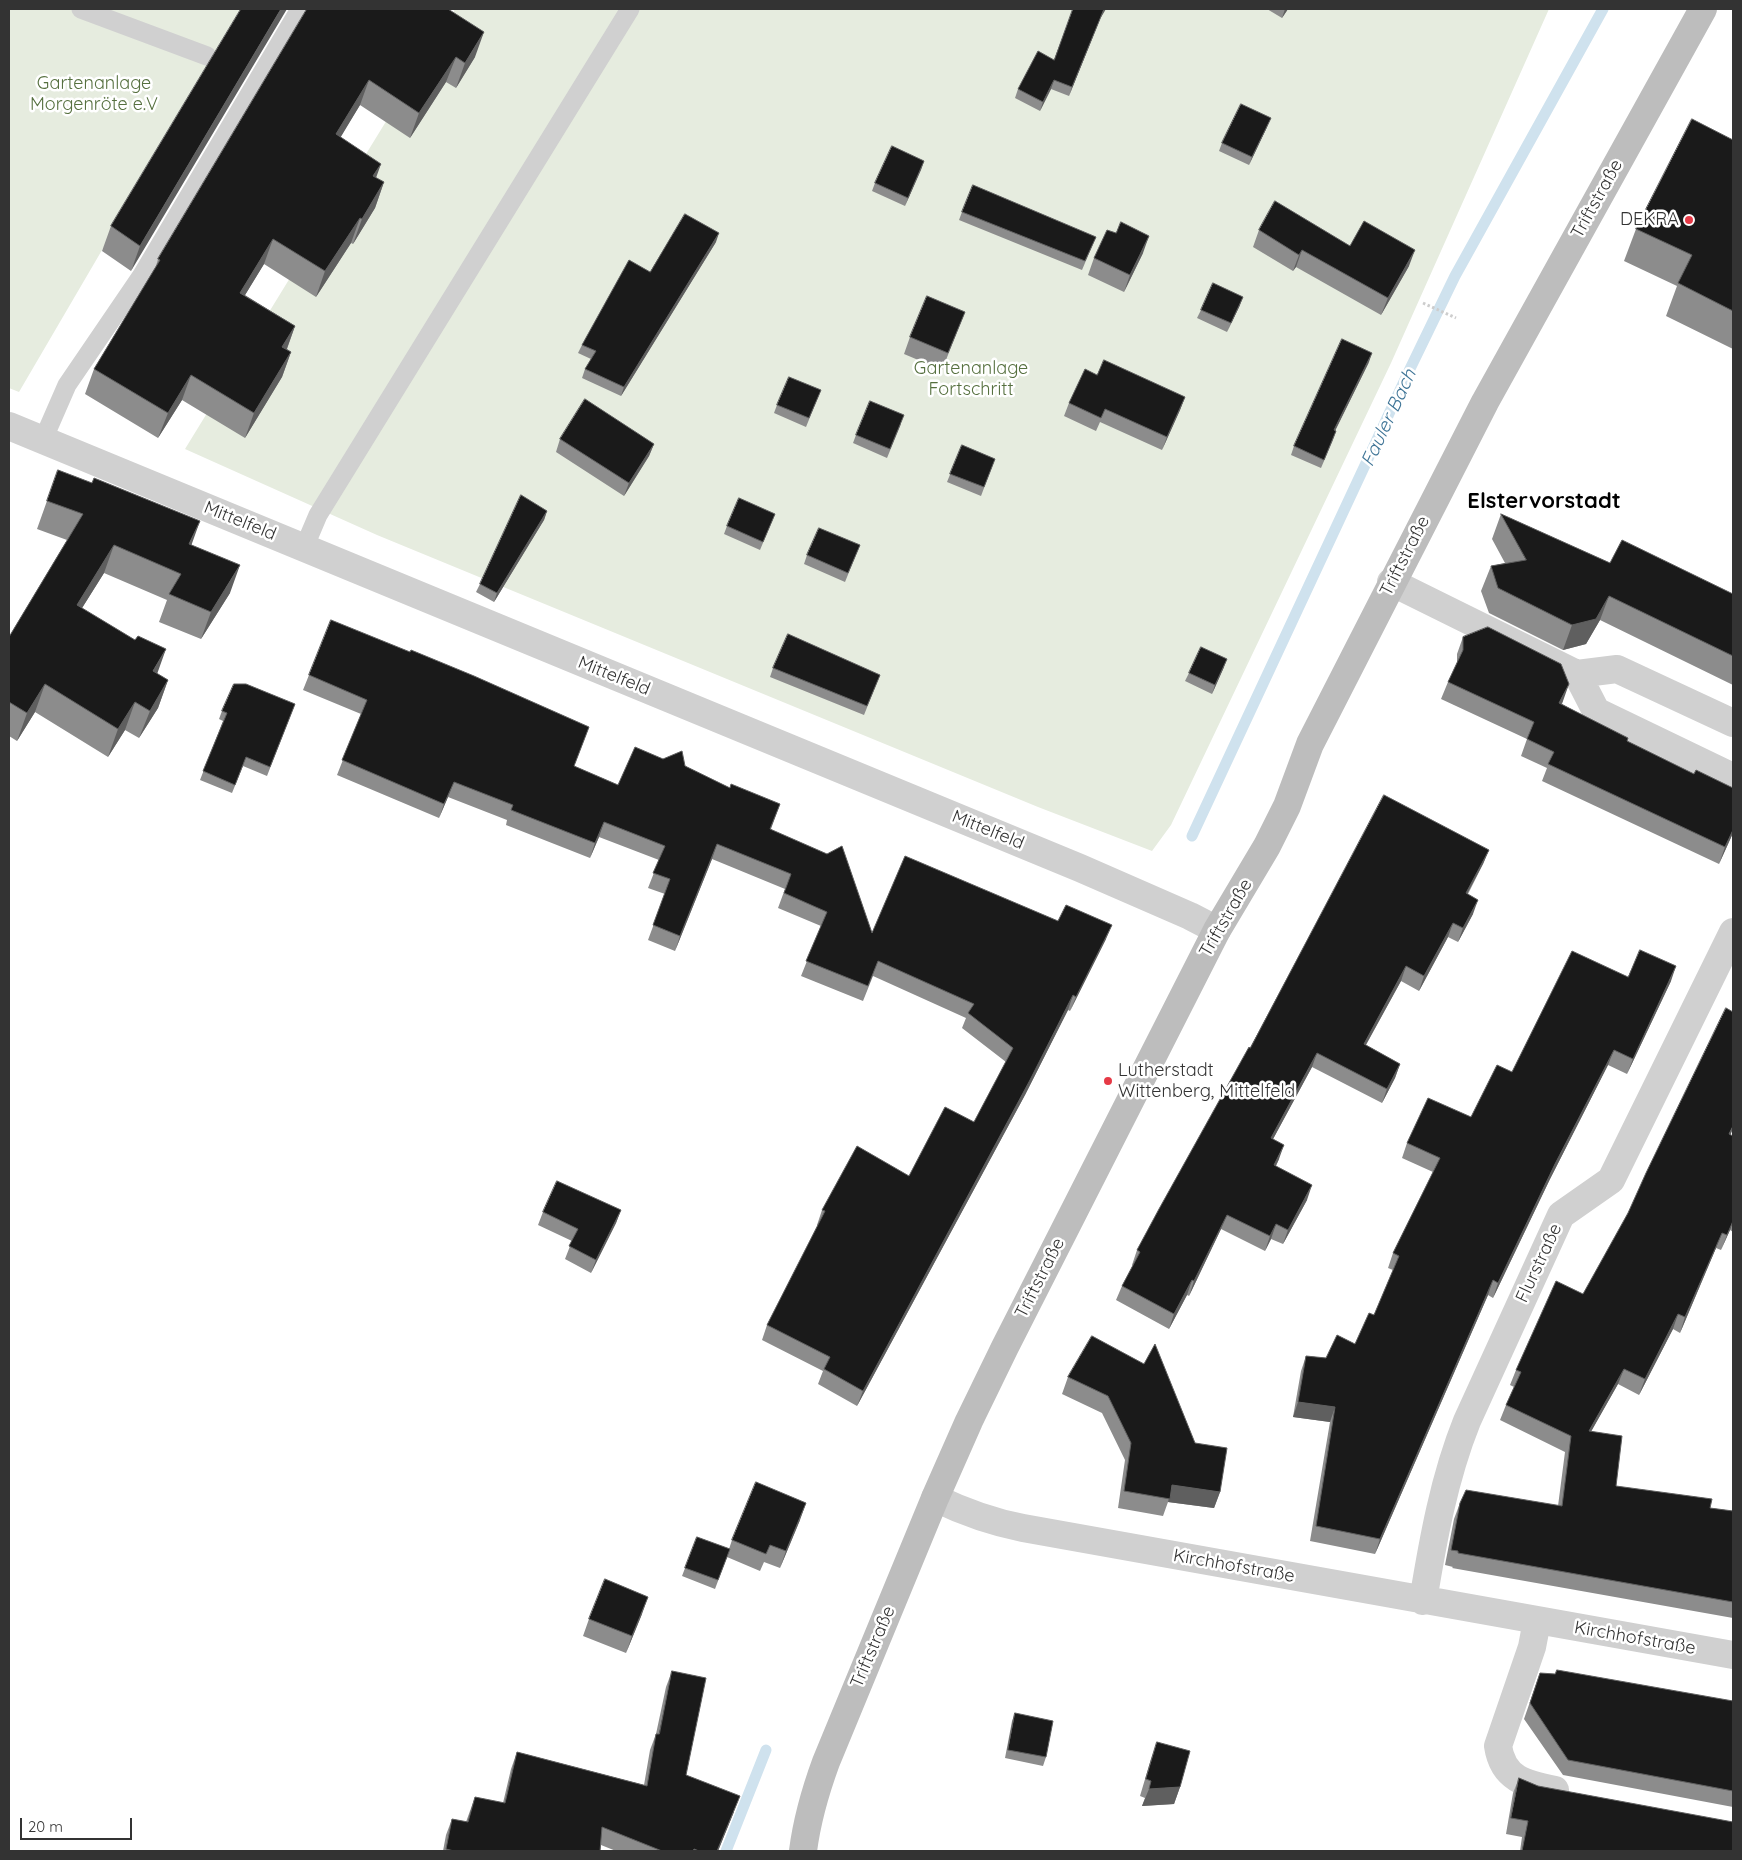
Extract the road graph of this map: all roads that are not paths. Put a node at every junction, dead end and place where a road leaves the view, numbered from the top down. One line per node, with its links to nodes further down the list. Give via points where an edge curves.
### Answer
1 (81, 9): 5 (lane)
2 (300, 9): 7 (lane, via 142,275 68,385)
3 (630, 9): 8 (lane, via 318,515)
4 (1702, 9): 9 (main road, Triftstraße, via 1520,337)
5 (207, 56)
6 (9, 426): 7 (street, Mittelfeld)
7 (43, 440): 8 (street, Mittelfeld)
8 (304, 548): 13 (street, Mittelfeld, via 1080,868)
9 (1392, 582): 10 (street); 13 (main road, Triftstraße, via 1310,744 1287,806 1267,846)
10 (1577, 674): 11 (street, via 1617,669); 12 (street, via 1596,711)
11 (1733, 723)
12 (1733, 776)
13 (1217, 930): 15 (main road, Triftstraße, via 1005,1347)
14 (1733, 932): 16 (street, Flurstraße, via 1611,1180 1561,1215 1466,1421 1456,1449)
15 (935, 1498): 16 (street, Kirchhofstraße, via 998,1523); 20 (main road, Triftstraße, via 814,1794)
16 (1423, 1600): 17 (street, Kirchhofstraße)
17 (1537, 1620): 18 (street, Kirchhofstraße); 19 (street, via 1532,1647 1498,1746 1500,1760 1520,1780)
18 (1733, 1655)
19 (1582, 1795)
20 (803, 1851)

